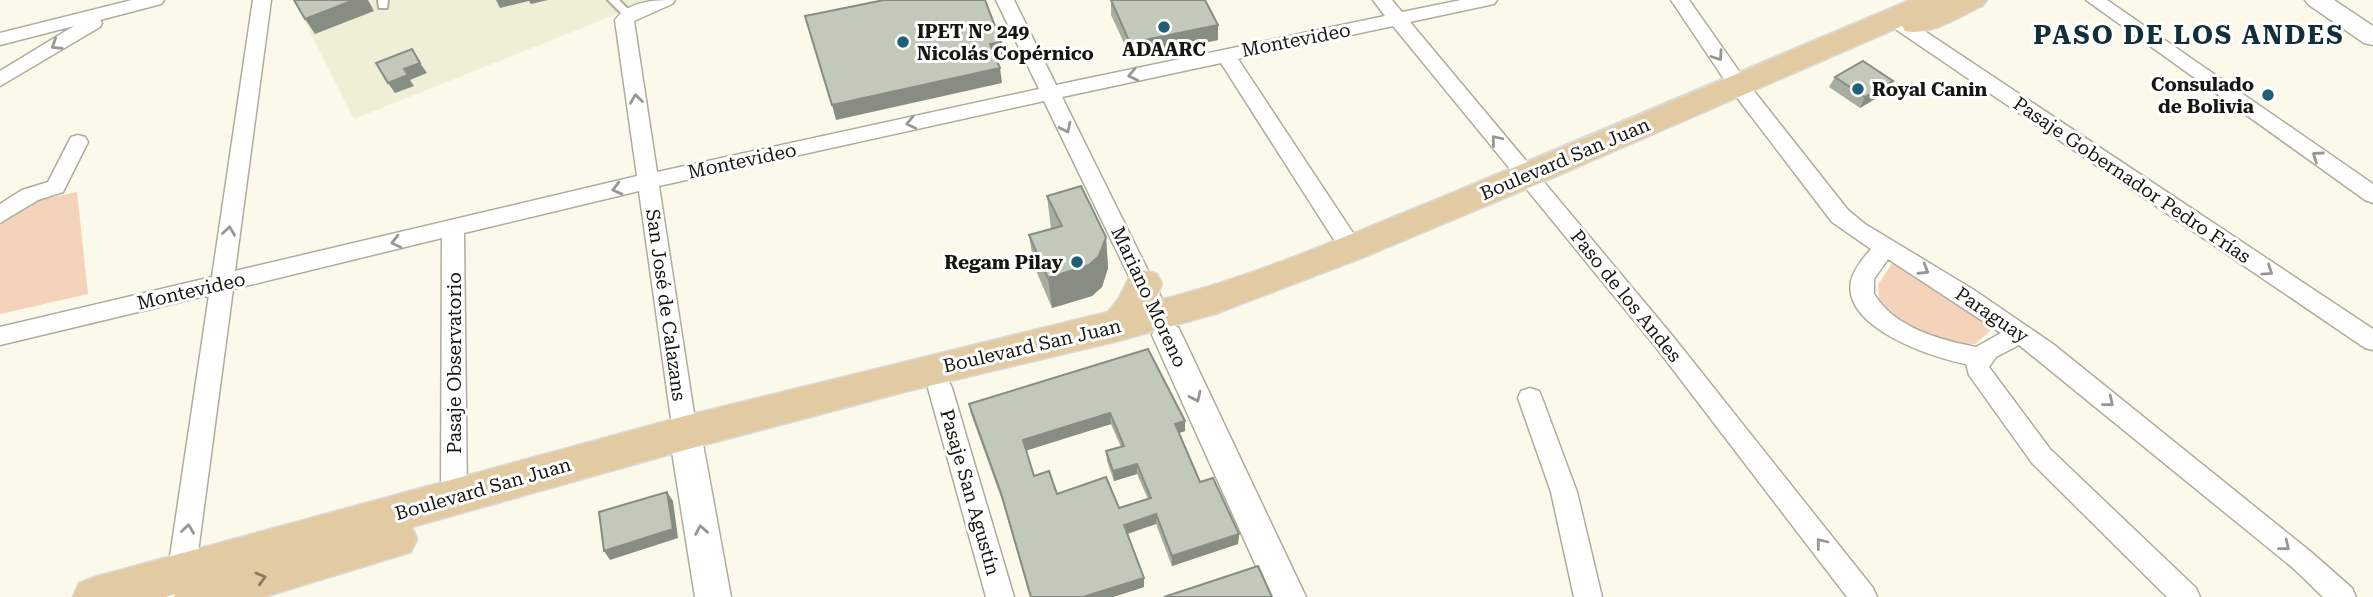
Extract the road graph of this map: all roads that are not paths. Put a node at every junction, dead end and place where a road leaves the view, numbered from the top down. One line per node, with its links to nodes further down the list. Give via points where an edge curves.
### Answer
1 (155, 0): 12 (street)
2 (261, 0): 30 (street, one-way to 2)
3 (666, 0): 13 (street)
4 (1005, 0): 21 (street, Mariano Moreno)
5 (1382, 0): 14 (street, Paso de los Andes)
6 (1488, 0): 14 (street, Montevideo)
7 (1680, 0): 20 (street, Paraguay, one-way to 20)
8 (1936, 0): 15 (main road, Boulevard San Juan)
9 (1972, 0): 15 (main road, Boulevard San Juan)
10 (2095, 0): 25 (street, one-way to 10)
11 (2317, 0): 16 (street)
12 (118, 5): 17 (street); 19 (street, one-way to 19)
13 (621, 7): 23 (street, San José de Calazans, one-way to 13)
14 (1396, 20): 18 (street, Montevideo); 24 (street, Paso de los Andes, one-way to 14)
15 (1899, 23): 20 (main road, Boulevard San Juan); 34 (street, Pasaje Gobernador Pedro Frías, one-way to 34)
16 (2373, 37)
17 (0, 39)
18 (1226, 55): 21 (street, Montevideo, one-way to 21); 29 (street)
19 (0, 80)
20 (1743, 92): 24 (main road, Boulevard San Juan); 28 (street, Paraguay, via 1840,216)
21 (1049, 93): 23 (street, Montevideo, one-way to 23); 31 (street, Mariano Moreno, one-way to 31)
22 (78, 142): 26 (street, via 56,187 30,195)
23 (648, 181): 27 (street, Montevideo, one-way to 27); 38 (street, San José de Calazans)
24 (1533, 184): 29 (main road, Boulevard San Juan); 31 (main road, Boulevard San Juan, via 1213,321); 46 (street, Paso de los Andes, one-way to 24, via 1663,340)
25 (2373, 195)
26 (0, 215)
27 (453, 229): 30 (street, Montevideo, one-way to 30); 39 (street, Pasaje Observatorio)
28 (1885, 247): 32 (street, Paraguay, one-way to 32); 35 (street, via 1862,282 1869,306 1912,338)
29 (1351, 248): 31 (main road, Boulevard San Juan, via 1202,304)
30 (222, 284): 33 (street, Montevideo); 40 (street, one-way to 30)
31 (1156, 312): 36 (main road, Boulevard San Juan); 38 (main road, Boulevard San Juan, via 1118,327 904,376); 44 (street, Mariano Moreno, one-way to 44)
32 (2021, 334): 35 (street); 48 (street, Paraguay, one-way to 48, via 2281,542)
33 (0, 336)
34 (2373, 341)
35 (1979, 357): 47 (street, via 1977,368 2042,456)
36 (940, 388): 38 (main road, Boulevard San Juan); 43 (street, Pasaje San Agustín)
37 (1530, 398): 45 (street, via 1564,492)
38 (686, 444): 39 (main road, Boulevard San Juan); 40 (main road, Boulevard San Juan, one-way to 38); 42 (street, San José de Calazans, one-way to 38)
39 (454, 498): 40 (main road, Boulevard San Juan)
40 (185, 589): 41 (main road, Boulevard San Juan)
41 (95, 597)
42 (713, 597)
43 (1000, 597)
44 (1288, 597)
45 (1588, 597)
46 (1863, 597)
47 (2186, 597)
48 (2342, 597)

